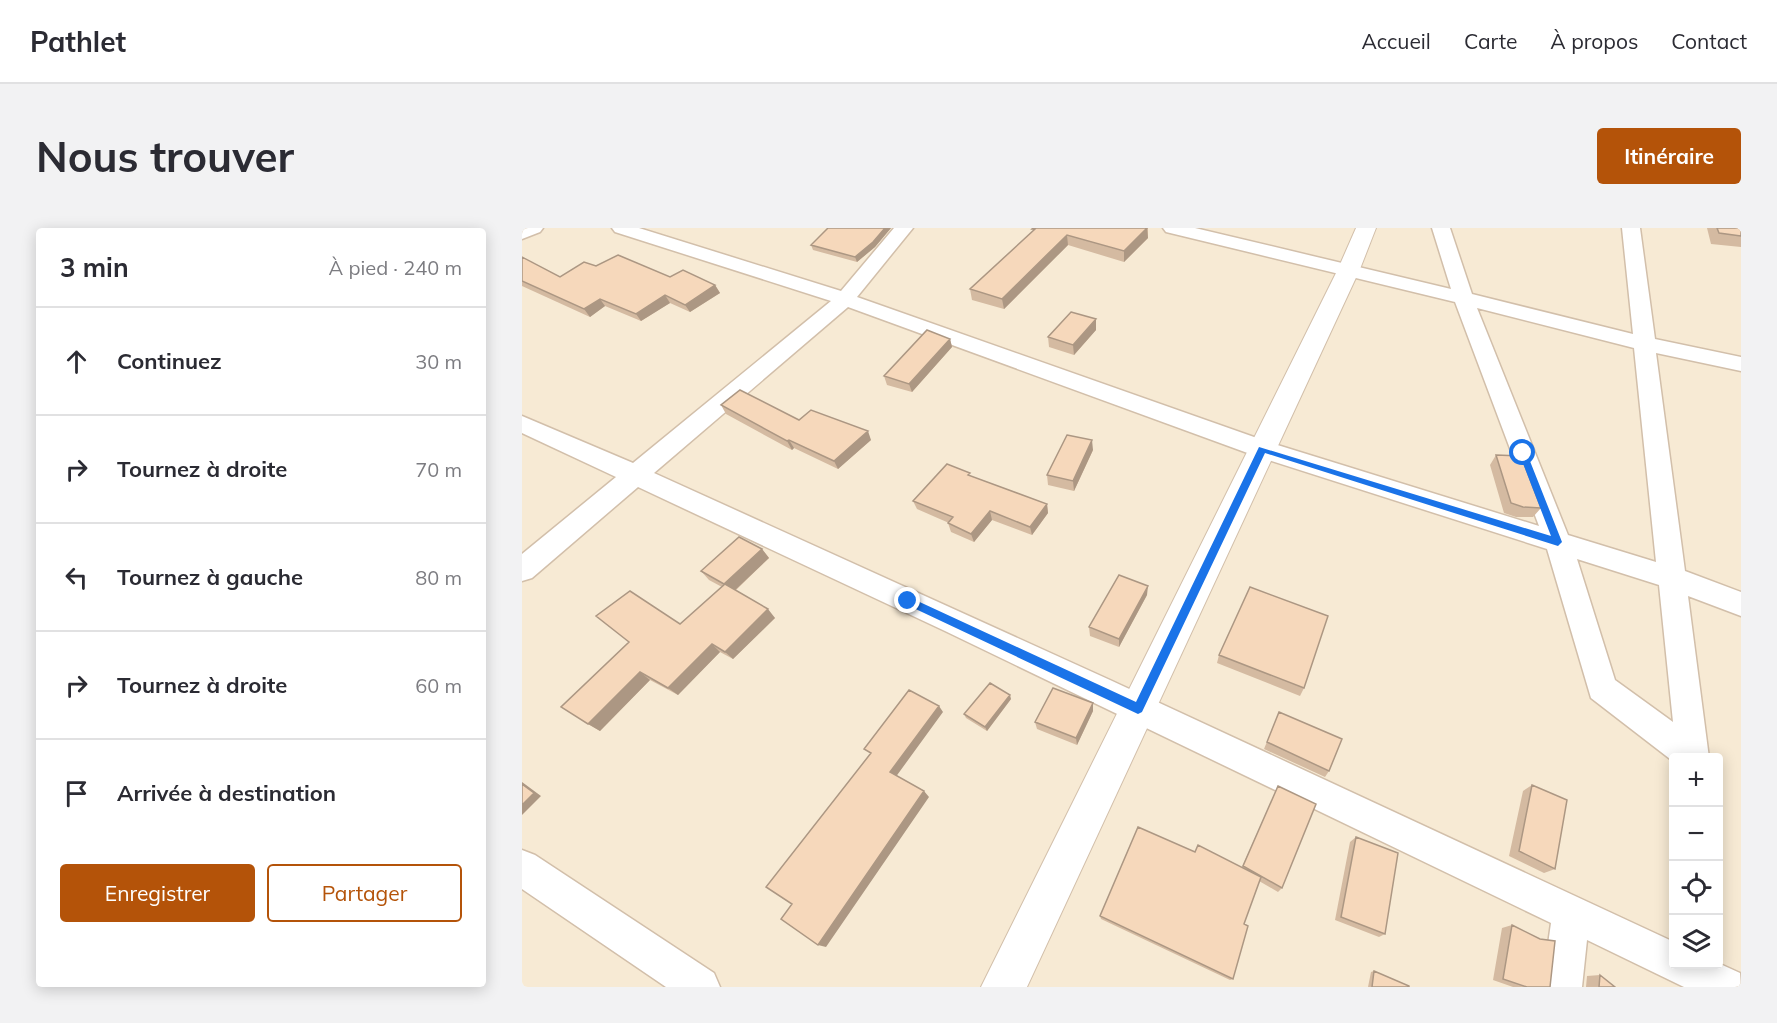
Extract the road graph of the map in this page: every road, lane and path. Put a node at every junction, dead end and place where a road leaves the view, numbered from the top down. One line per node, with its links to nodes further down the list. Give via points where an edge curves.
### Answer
1 (534, 228): 8 (street)
2 (621, 228): 11 (street)
3 (904, 228): 11 (street)
4 (1172, 228): 9 (street)
5 (1366, 228): 9 (street)
6 (1441, 228): 10 (street)
7 (1631, 228): 12 (street)
8 (522, 234)
9 (1349, 268): 10 (street); 15 (street)
10 (1463, 297): 12 (street); 17 (street)
11 (845, 298): 15 (street); 16 (street)
12 (1645, 344): 13 (street); 19 (street)
13 (1741, 364)
14 (522, 424): 16 (street)
15 (1262, 449): 17 (street); 21 (street)
16 (636, 474): 18 (street); 21 (street)
17 (1558, 542): 19 (street); 22 (street, via 1602,688)
18 (522, 570)
19 (1672, 578): 20 (street); 23 (street)
20 (1741, 604)
21 (1138, 709): 25 (street); 30 (street)
22 (1687, 753)
23 (1692, 753)
24 (522, 868): 29 (street)
25 (1572, 914): 26 (street); 31 (street)
26 (1669, 960)
27 (1690, 969): 28 (street)
28 (1720, 981)
29 (699, 987)
30 (1004, 987)
31 (1562, 987)

